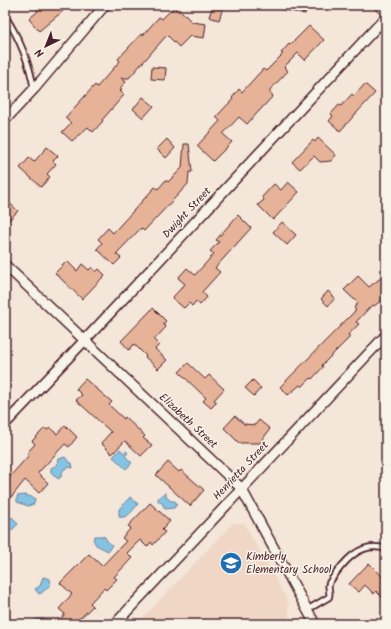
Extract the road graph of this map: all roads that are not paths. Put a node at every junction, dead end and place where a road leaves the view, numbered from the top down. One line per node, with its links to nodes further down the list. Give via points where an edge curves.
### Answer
1 (105, 5): 6 (street)
2 (379, 5): 3 (street)
3 (386, 12)
4 (5, 16): 6 (lane, via 26,56)
5 (386, 17): 10 (street, Dwight Street)
6 (34, 89): 7 (street)
7 (5, 120)
8 (5, 265): 10 (street, Elizabeth Street)
9 (386, 335): 12 (street, Henrietta Street)
10 (85, 340): 11 (street, Dwight Street); 12 (street, Elizabeth Street)
11 (5, 424)
12 (241, 488): 14 (street, Elizabeth Street); 15 (street, Henrietta Street)
13 (386, 549): 14 (lane, via 372,547 357,551 329,583 329,597)
14 (307, 610): 16 (street, Elizabeth Street)
15 (115, 624)
16 (315, 624)

